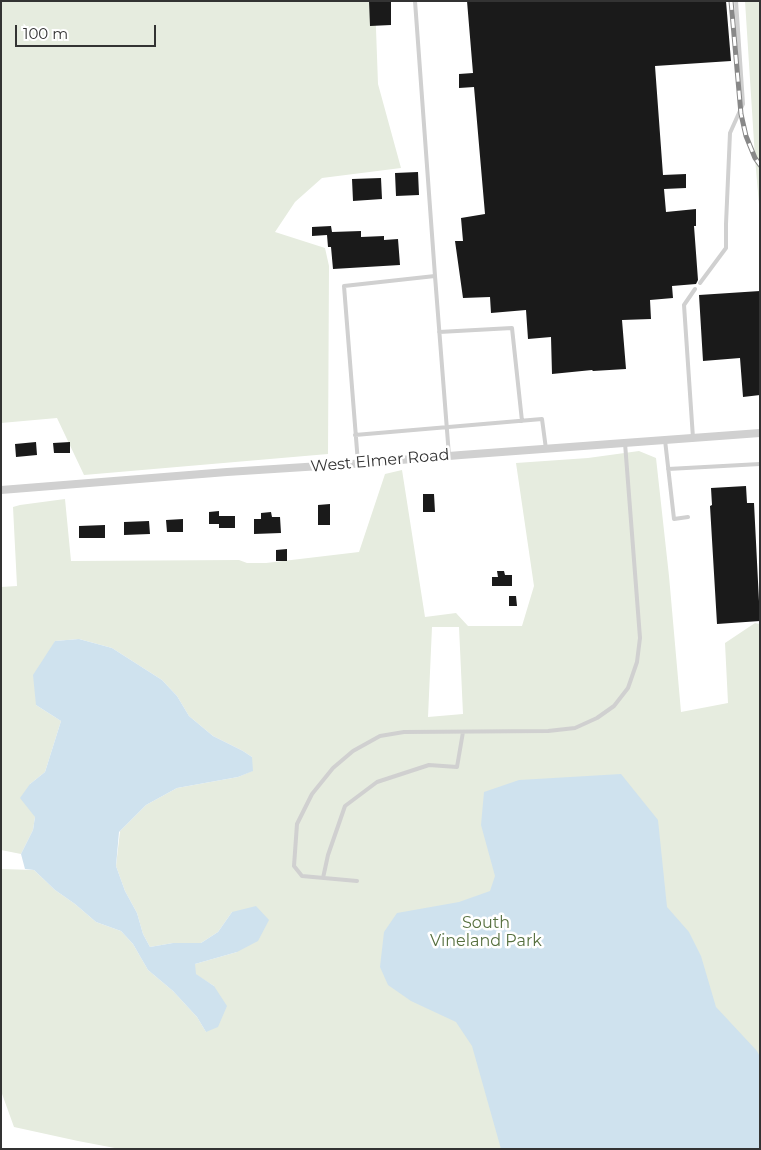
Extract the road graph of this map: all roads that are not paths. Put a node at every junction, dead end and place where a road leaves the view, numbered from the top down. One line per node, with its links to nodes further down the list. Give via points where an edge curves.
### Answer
1 (415, 1): 3 (lane)
2 (736, 1): 4 (lane, via 743,104 730,133 726,248)
3 (435, 276): 6 (lane); 10 (lane, via 344,286)
4 (700, 283)
5 (695, 289): 11 (lane, via 684,305)
6 (440, 332): 7 (lane, via 512,328); 8 (lane)
7 (522, 421): 8 (lane); 14 (lane, via 542,420)
8 (446, 427): 10 (lane); 15 (lane)
9 (760, 433): 11 (street, West Elmer Road)
10 (355, 435): 16 (lane)
11 (693, 438): 12 (street, West Elmer Road)
12 (665, 440): 13 (street, West Elmer Road); 18 (lane)
13 (625, 443): 14 (street, West Elmer Road); 21 (lane, via 640,638 637,662 628,688 614,706 575,728)
14 (546, 448): 15 (street, West Elmer Road)
15 (448, 456): 16 (street, West Elmer Road)
16 (358, 464): 19 (street, West Elmer Road)
17 (760, 464): 18 (lane)
18 (668, 470): 20 (lane, via 674,518)
19 (1, 490)
20 (688, 517)
21 (463, 732): 22 (lane, via 457,767 429,765 377,782 345,806); 22 (lane, via 404,732 380,736 333,768 312,794 297,824 295,845 294,866 302,876)
22 (323, 878): 23 (lane)
23 (356, 881)

